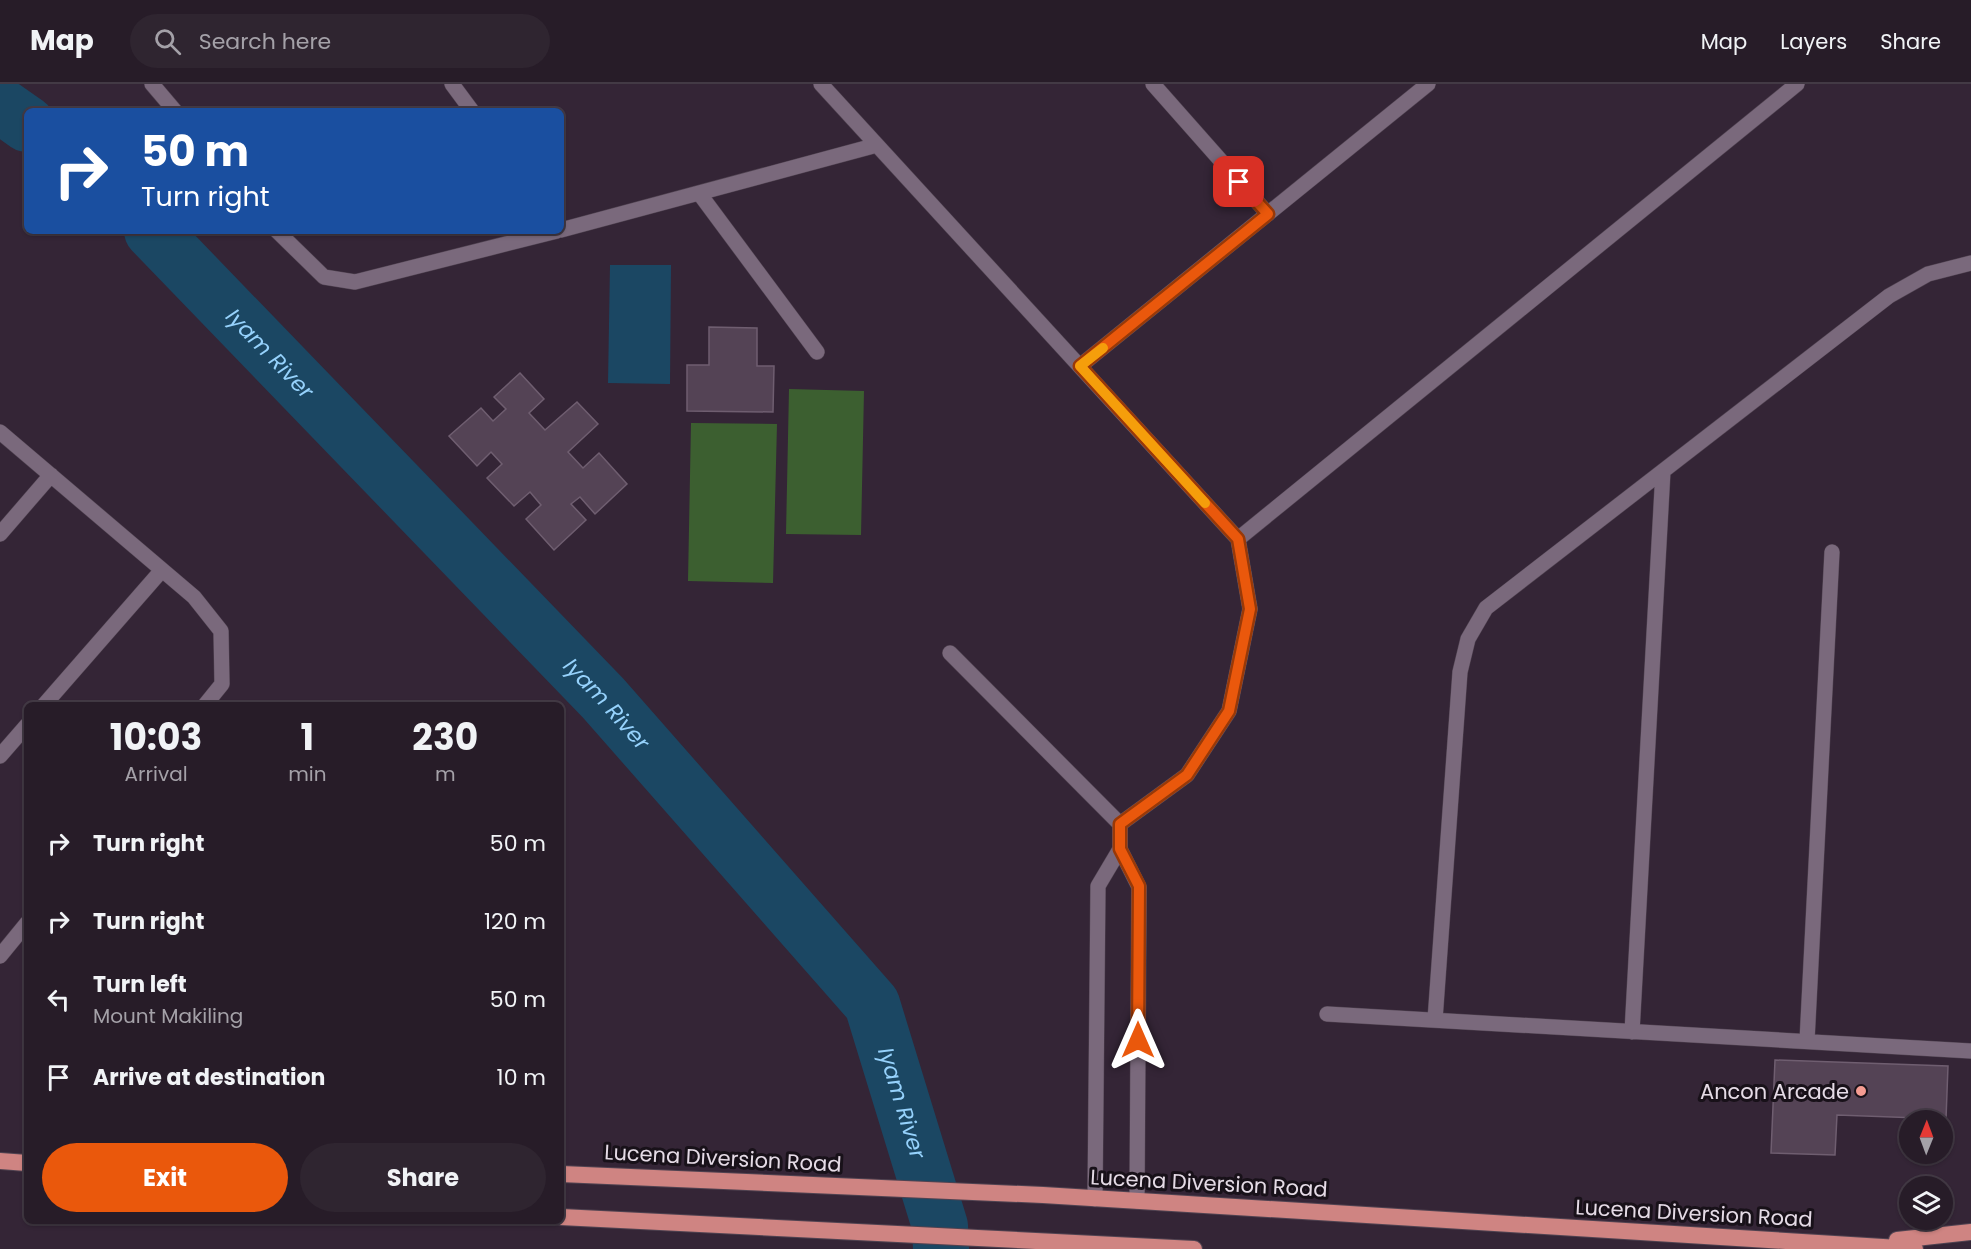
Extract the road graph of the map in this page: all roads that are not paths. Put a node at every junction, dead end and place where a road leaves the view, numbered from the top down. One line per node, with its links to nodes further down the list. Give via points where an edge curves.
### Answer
1 (152, 84): 7 (street)
2 (452, 84): 8 (street)
3 (821, 84): 9 (street)
4 (1153, 84): 11 (street)
5 (1428, 84): 11 (street)
6 (1797, 84): 22 (street)
7 (172, 108)
8 (470, 108)
9 (876, 145): 10 (street); 17 (street)
10 (699, 193): 12 (street); 16 (street)
11 (1268, 214): 17 (street)
12 (564, 229)
13 (280, 234): 14 (street, via 324,277 354,282)
14 (544, 234)
15 (1971, 263): 19 (street, via 1928,274 1889,296)
16 (817, 352)
17 (1080, 366): 22 (street)
18 (0, 432): 20 (street)
19 (1663, 471): 35 (street, via 1486,608 1468,639 1460,672); 36 (street)
20 (51, 475): 21 (street); 24 (street)
21 (0, 534)
22 (1238, 539): 30 (street, via 1250,609 1229,711 1187,775)
23 (1832, 552): 37 (street)
24 (162, 570): 26 (street); 27 (street, via 194,597 221,631 222,684)
25 (950, 653): 30 (street)
26 (47, 702)
27 (207, 702)
28 (24, 728): 29 (street)
29 (0, 756)
30 (1120, 824): 31 (street)
31 (1120, 849): 42 (street, via 1098,886); 43 (street, via 1139,886)
32 (24, 927): 33 (street)
33 (0, 956)
34 (1327, 1014): 35 (street)
35 (1435, 1020): 36 (street)
36 (1632, 1032): 37 (street)
37 (1807, 1041): 38 (street)
38 (1971, 1051)
39 (0, 1161): 40 (highway)
40 (24, 1162)
41 (564, 1174): 42 (highway, Lucena Diversion Road)
42 (1095, 1199): 43 (highway, Lucena Diversion Road)
43 (1137, 1201): 46 (highway, Lucena Diversion Road)
44 (564, 1217): 47 (highway)
45 (1971, 1232): 46 (highway, Lucena Diversion Road)
46 (1854, 1245): 48 (highway, Lucena Diversion Road)
47 (1194, 1249)
48 (1915, 1249)

